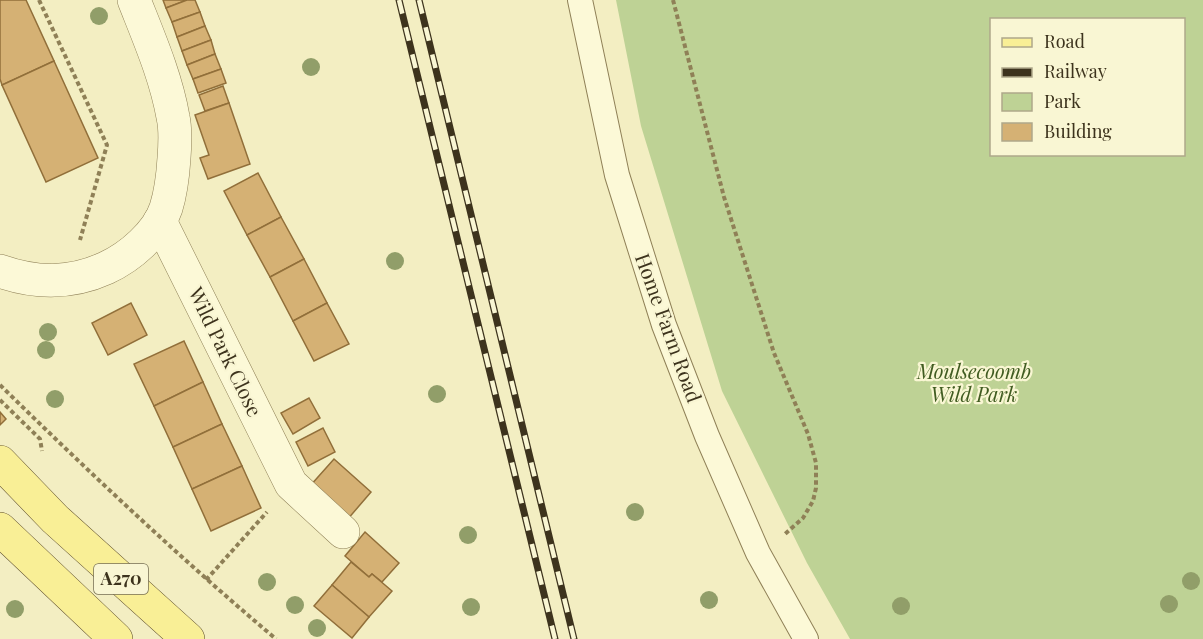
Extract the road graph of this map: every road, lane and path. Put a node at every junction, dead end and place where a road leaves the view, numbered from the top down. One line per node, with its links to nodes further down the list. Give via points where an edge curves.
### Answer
1 (39, 0): 6 (path, via 107,145)
2 (134, 0): 5 (street, via 174,119 173,172)
3 (580, 0): 13 (lane, Home Farm Road, via 617,175 643,263 707,436)
4 (673, 0): 13 (path, via 724,197 774,353 816,463 813,501 803,518)
5 (160, 221): 7 (street, via 135,249 91,275 50,281); 10 (street, Wild Park Close)
6 (77, 250)
7 (0, 271)
8 (0, 385): 14 (path)
9 (0, 462): 16 (main road, A270, via 55,519)
10 (291, 484): 12 (street); 14 (path)
11 (0, 529): 15 (main road, A270)
12 (343, 532)
13 (758, 553): 18 (lane, Home Farm Road)
14 (206, 580): 17 (path)
15 (116, 639)
16 (188, 639)
17 (276, 639)
18 (806, 639)

